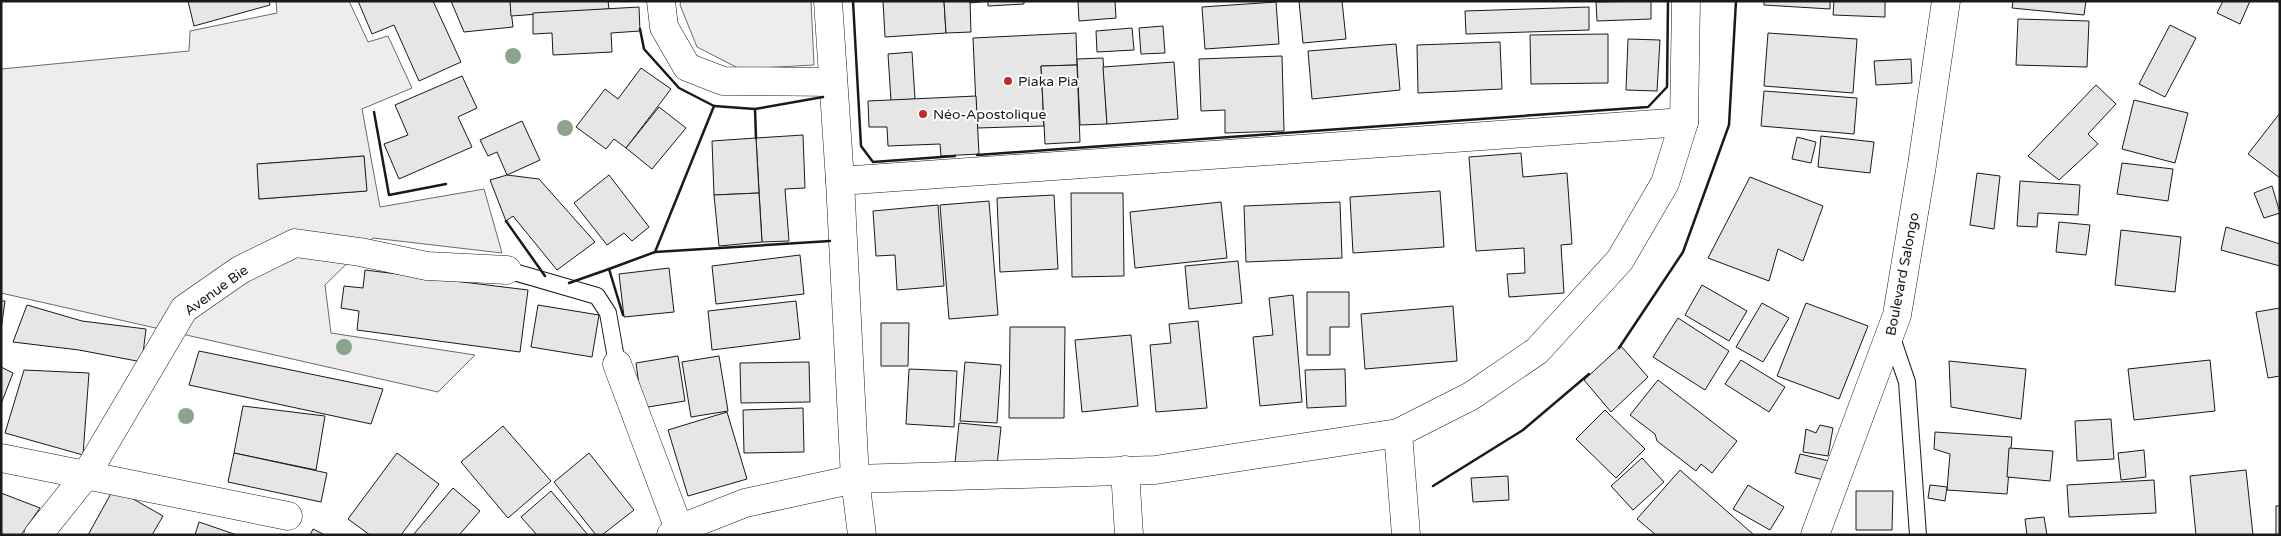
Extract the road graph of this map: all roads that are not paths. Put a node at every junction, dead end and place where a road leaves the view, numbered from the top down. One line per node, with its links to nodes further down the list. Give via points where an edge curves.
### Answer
1 (661, 1): 5 (street, via 664,27 687,67 723,81)
2 (828, 1): 5 (street)
3 (1686, 1): 6 (street)
4 (1946, 1): 9 (street, Boulevard Salongo, via 1922,166)
5 (832, 82): 7 (street)
6 (1684, 122): 7 (street); 11 (street, via 1665,183 1620,260 1537,351 1471,396)
7 (840, 181): 15 (street)
8 (507, 270): 10 (lane, via 597,296 608,313); 14 (street, Avenue Bie, via 427,266 296,243 248,266 184,309)
9 (1891, 335): 22 (street, Boulevard Salongo); 23 (lane, via 1907,382)
10 (617, 364): 17 (street)
11 (1398, 433): 13 (street, via 1154,470); 21 (street)
12 (1, 458): 14 (street)
13 (1125, 470): 15 (street); 20 (street)
14 (86, 475): 16 (street); 18 (street, Avenue Bie)
15 (855, 478): 17 (street, via 745,503); 19 (street)
16 (288, 516)
17 (675, 532)
18 (38, 535)
19 (862, 535)
20 (1129, 535)
21 (1406, 535)
22 (1815, 535)
23 (1918, 535)

